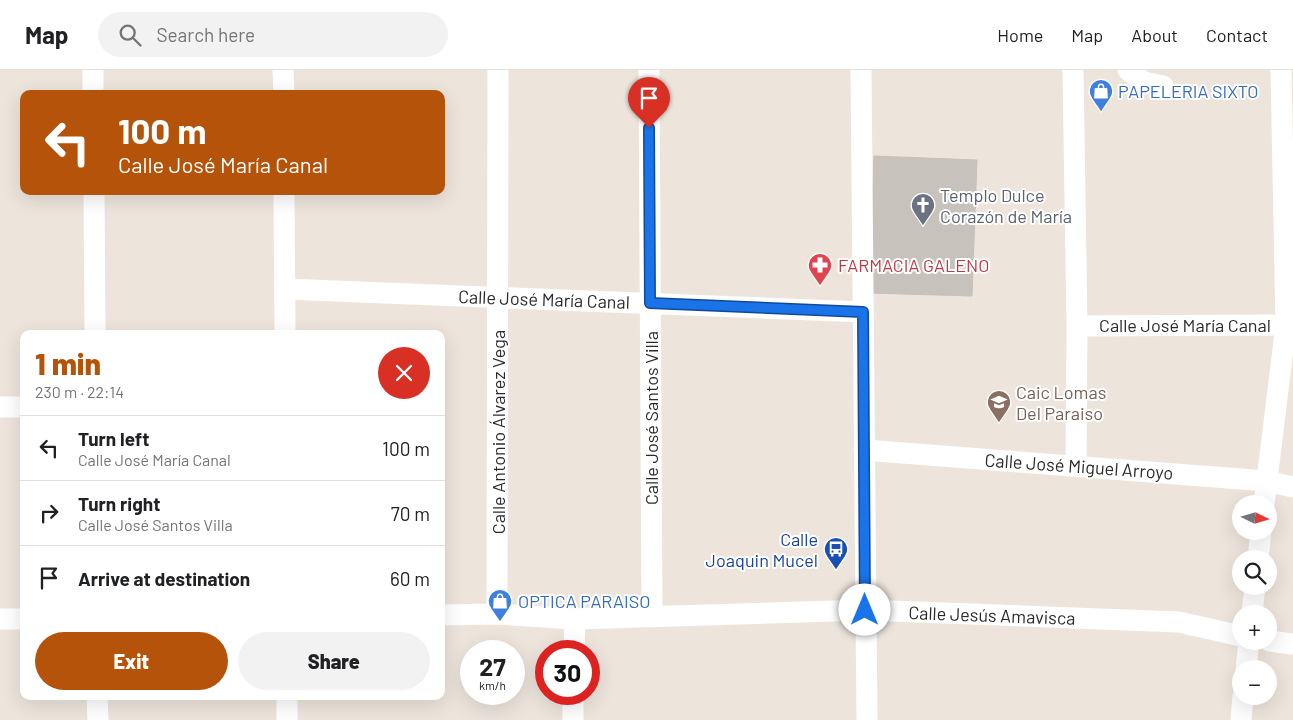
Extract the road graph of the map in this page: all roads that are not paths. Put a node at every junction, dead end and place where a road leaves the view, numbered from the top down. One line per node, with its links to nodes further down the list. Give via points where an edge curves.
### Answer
1 (93, 70): 10 (street)
2 (284, 70): 11 (street)
3 (498, 70): 16 (street, Calle Antonio Álvarez Vega)
4 (649, 70): 17 (street, Calle José Santos Villa)
5 (861, 70): 18 (street)
6 (1128, 70): 9 (street, via 1144,82)
7 (1281, 70): 12 (street)
8 (1073, 73): 19 (street)
9 (1163, 86)
10 (94, 90)
11 (284, 90)
12 (1288, 178): 20 (street)
13 (94, 195): 21 (street)
14 (284, 195): 15 (street)
15 (285, 289): 16 (street, Calle José María Canal); 22 (street)
16 (498, 297): 17 (street, Calle José María Canal); 31 (street, Calle Antonio Álvarez Vega)
17 (650, 303): 18 (street, Calle José María Canal); 33 (street, Calle José Santos Villa)
18 (863, 312): 25 (street)
19 (1077, 326): 20 (street, Calle José María Canal); 26 (street)
20 (1289, 326): 27 (street)
21 (95, 330)
22 (285, 330)
23 (20, 406): 24 (street)
24 (0, 407)
25 (864, 450): 26 (street, Calle José Miguel Arroyo); 30 (street)
26 (1076, 466): 27 (street, Calle José Miguel Arroyo)
27 (1267, 481): 28 (street, Calle José Miguel Arroyo); 29 (street)
28 (1293, 487)
29 (1265, 495)
30 (865, 610): 33 (street, Calle Jesús Amavisca); 37 (street, Calle Jesús Amavisca, via 1179,622); 48 (street)
31 (498, 614): 32 (street, Calle Jesús Amavisca); 35 (street, Calle Jesús Amavisca)
32 (445, 615)
33 (652, 616): 35 (street, Calle Jesús Amavisca)
34 (20, 619): 36 (street)
35 (574, 619): 38 (street)
36 (0, 620)
37 (1232, 634)
38 (574, 640)
39 (1277, 642): 40 (street)
40 (1293, 644)
41 (98, 700): 45 (street)
42 (287, 700): 46 (street)
43 (574, 705): 47 (street)
44 (1242, 705): 49 (street)
45 (98, 720)
46 (287, 720)
47 (573, 720)
48 (867, 720)
49 (1241, 720)

